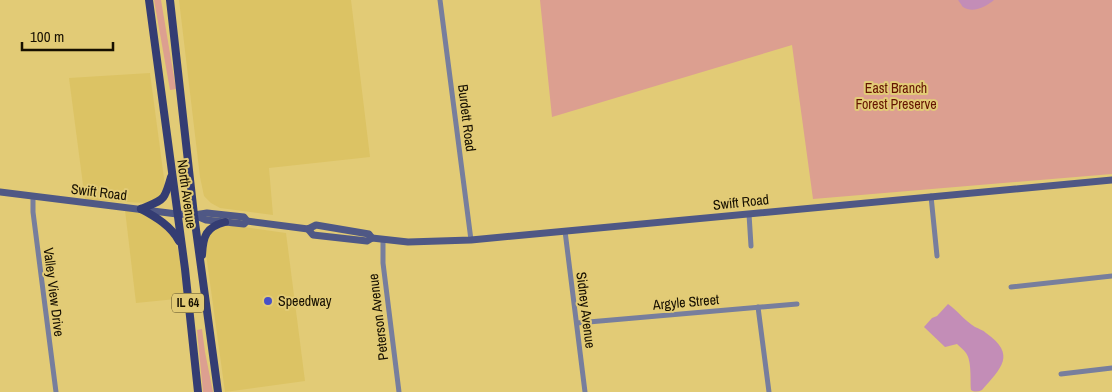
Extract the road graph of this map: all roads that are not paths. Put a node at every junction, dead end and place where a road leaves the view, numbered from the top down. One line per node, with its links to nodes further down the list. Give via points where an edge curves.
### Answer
1 (149, 0): 4 (main road, North Avenue / IL 64)
2 (170, 0): 12 (main road, North Avenue / IL 64)
3 (440, 0): 17 (street, Burdett Road)
4 (172, 173): 9 (main road, via 163,199); 10 (main road, North Avenue / IL 64)
5 (1112, 180): 8 (street, Swift Road)
6 (0, 192): 7 (street, Swift Road)
7 (33, 196): 9 (street, Swift Road); 29 (street, Valley View Drive)
8 (931, 196): 11 (street, Swift Road); 20 (street)
9 (142, 209): 10 (street, Swift Road); 18 (main road, via 171,229)
10 (177, 214): 12 (street, Swift Road); 18 (main road, North Avenue / IL 64)
11 (748, 214): 15 (street, Swift Road); 19 (street)
12 (194, 215): 13 (street, Swift Road, via 207,213 244,217); 14 (street, Swift Road); 21 (main road, North Avenue / IL 64)
13 (247, 221): 14 (street, Swift Road, via 244,224); 16 (street, Swift Road, via 308,229 313,235)
14 (225, 222): 21 (main road, via 212,227 207,233 202,252)
15 (565, 231): 17 (street, Swift Road); 26 (street, Sidney Avenue)
16 (383, 240): 17 (street, Swift Road); 32 (street, Peterson Avenue)
17 (471, 240)
18 (182, 246): 30 (main road, North Avenue / IL 64)
19 (752, 246)
20 (937, 256)
21 (202, 274): 31 (main road, North Avenue / IL 64)
22 (1112, 276): 23 (street)
23 (1011, 287)
24 (797, 304): 25 (street, Argyle Street)
25 (758, 307): 26 (street, Argyle Street); 34 (street)
26 (577, 323): 33 (street, Sidney Avenue)
27 (1112, 368): 28 (street)
28 (1061, 374)
29 (56, 392)
30 (198, 392)
31 (218, 392)
32 (399, 392)
33 (585, 392)
34 (769, 392)

